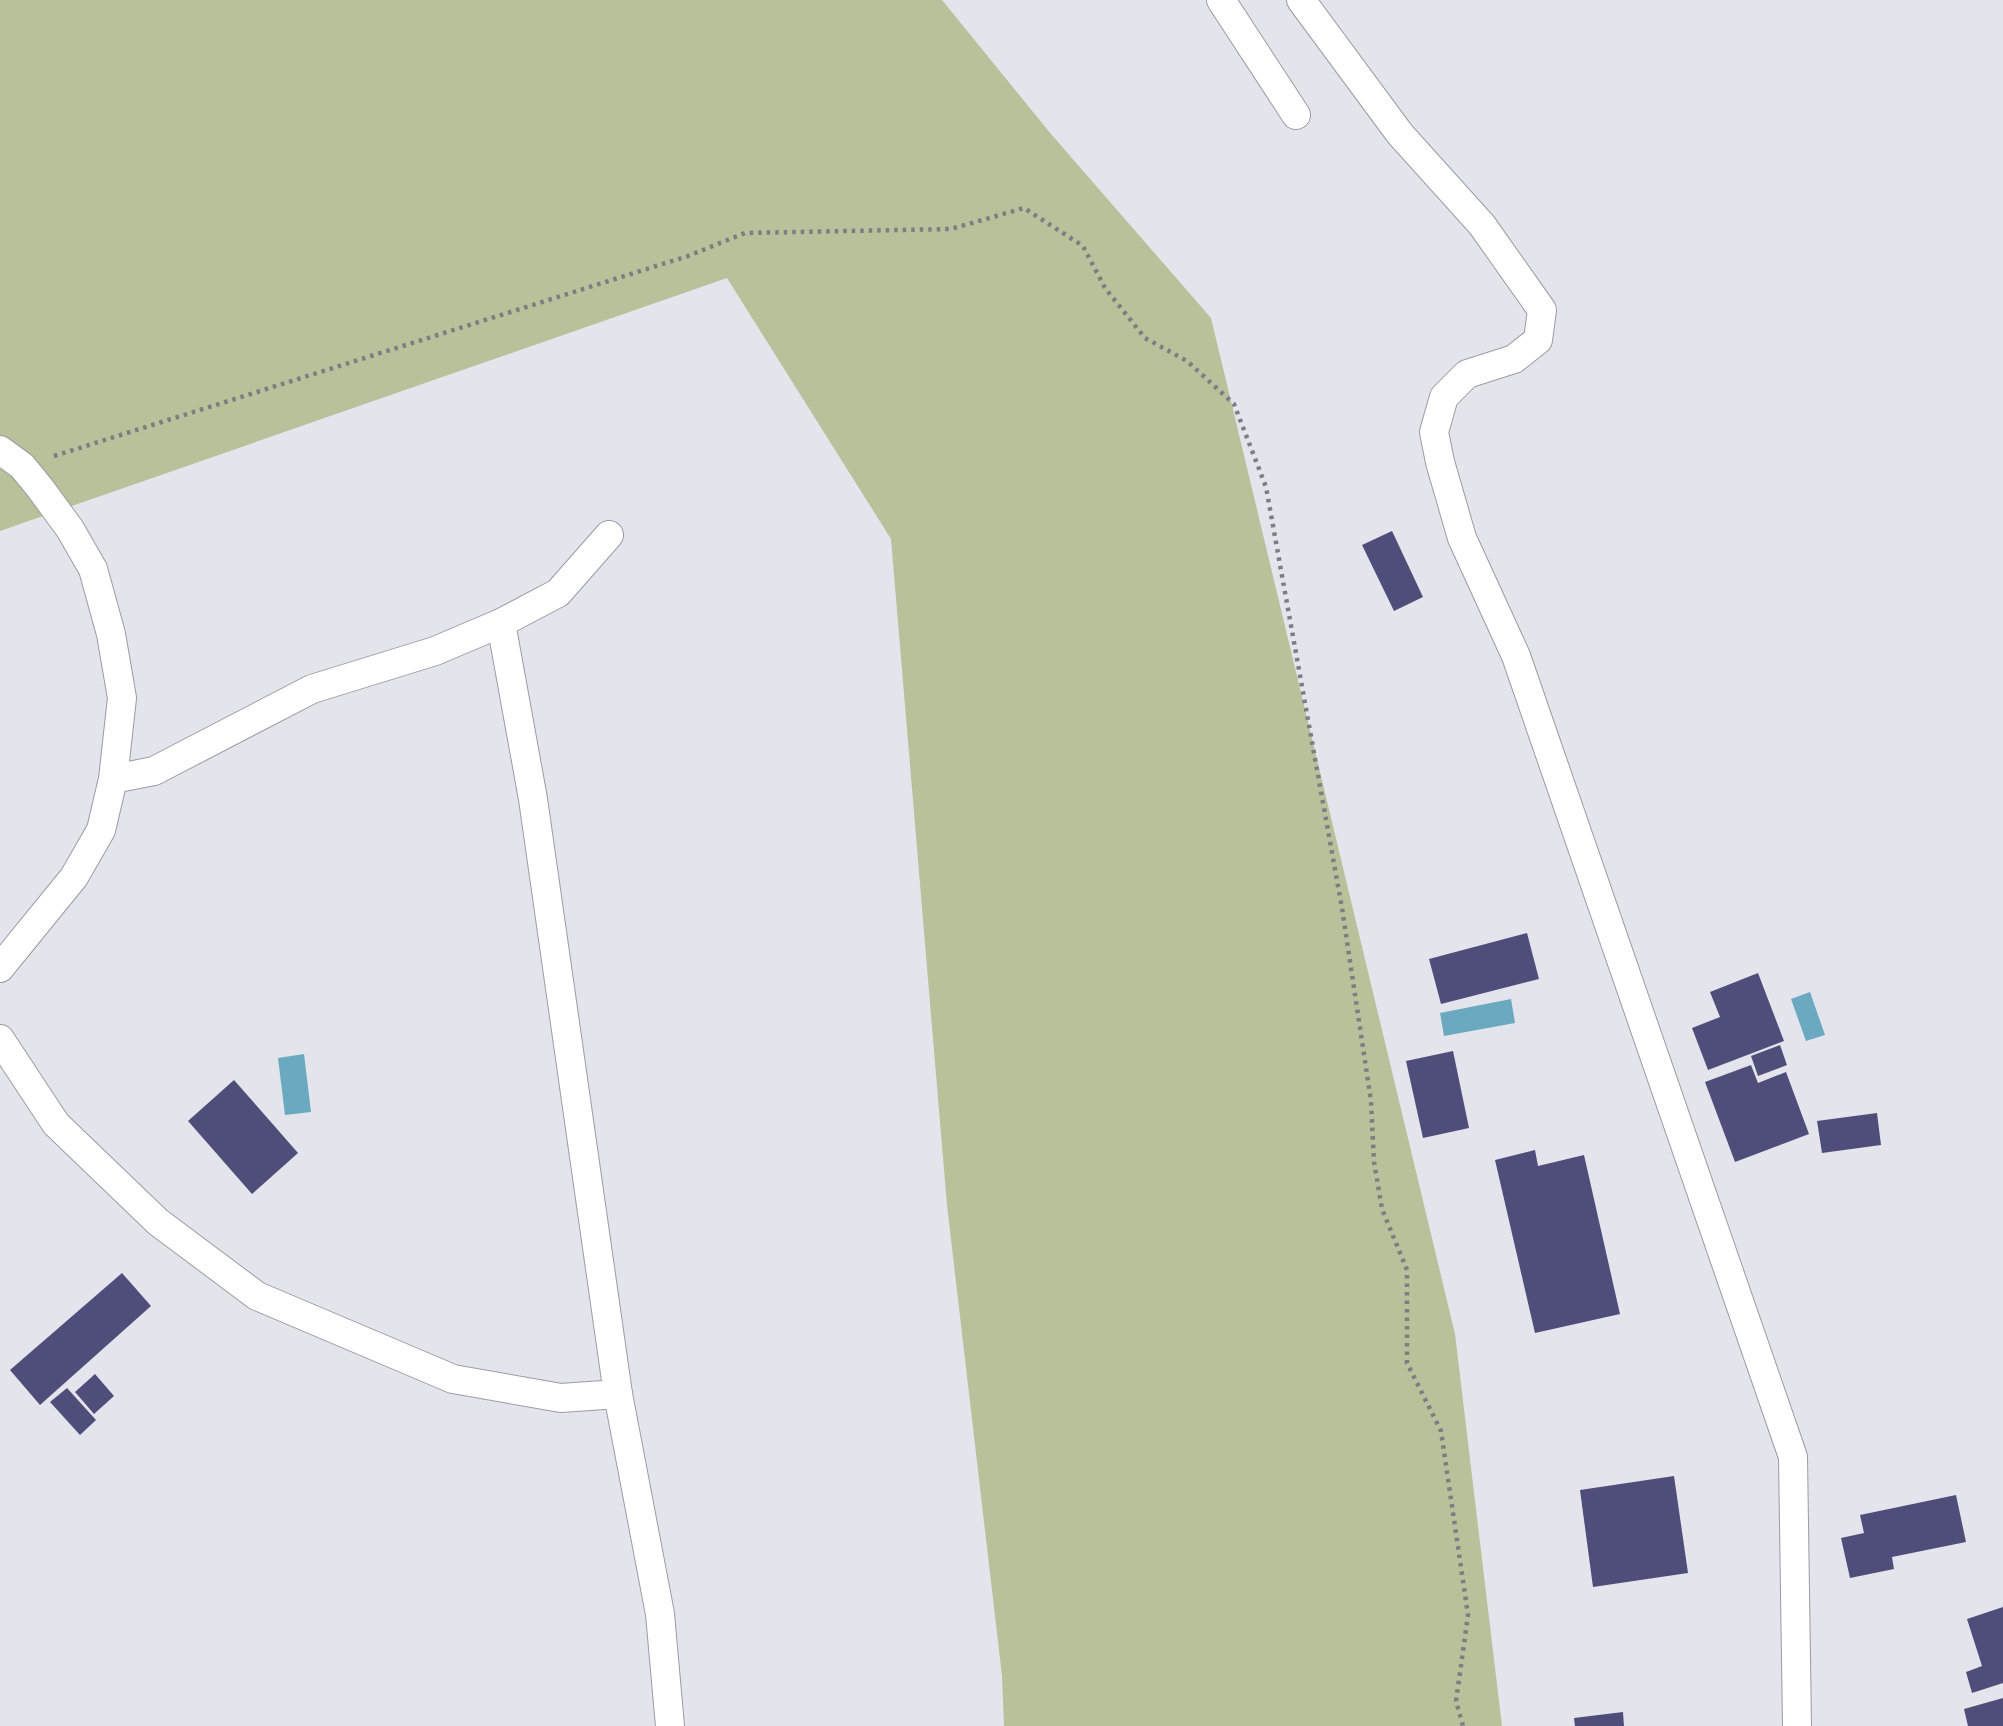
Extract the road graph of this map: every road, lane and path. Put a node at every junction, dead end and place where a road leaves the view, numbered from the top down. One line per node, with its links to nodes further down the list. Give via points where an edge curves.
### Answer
1 (1221, 0): 3 (street)
2 (1301, 0): 13 (street, via 1400,134 1482,225 1542,310 1538,340 1514,359 1466,374 1444,397 1434,432 1462,538 1516,656 1793,1457)
3 (1296, 115)
4 (11, 458): 7 (street, via 70,529 93,569 122,698); 12 (path, via 688,256 745,233 951,229 1024,208 1083,246 1105,288 1145,338 1187,362 1234,404 1266,486 1342,908 1382,1209 1407,1270 1406,1363 1441,1431 1468,1615 1456,1701)
5 (609, 536): 6 (street, via 558,593)
6 (501, 623): 7 (street, via 435,651 312,689 155,771); 10 (street, via 533,799)
7 (113, 779): 8 (street, via 100,830 74,877)
8 (0, 968)
9 (0, 1039): 10 (street, via 56,1124 158,1222 257,1296 453,1379 561,1398)
10 (618, 1394): 11 (street, via 660,1614)
11 (670, 1726)
12 (1463, 1726)
13 (1797, 1726)

